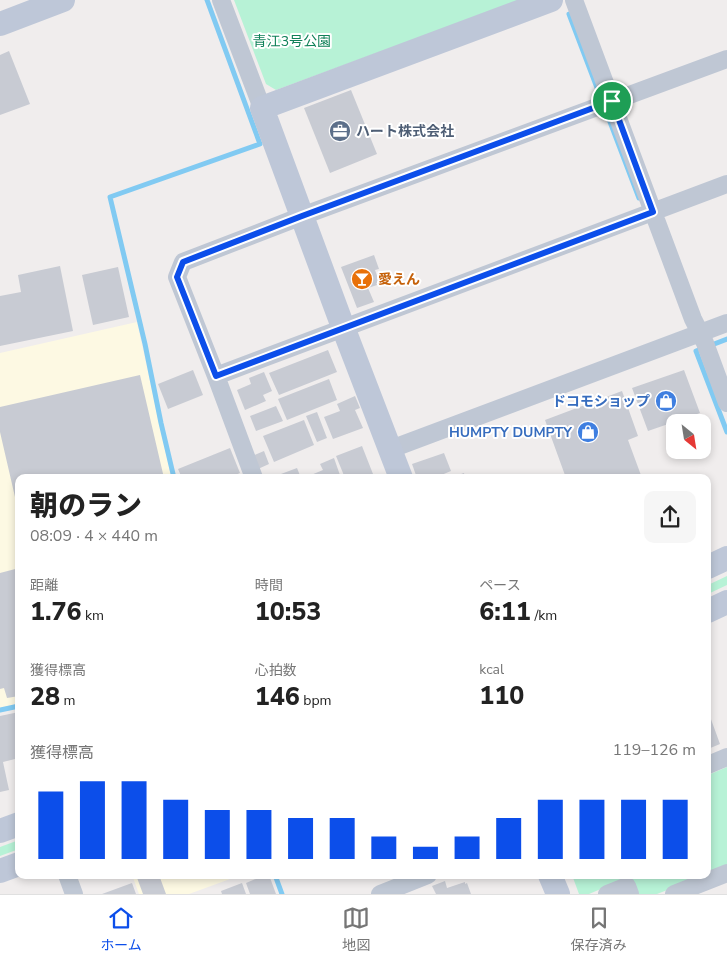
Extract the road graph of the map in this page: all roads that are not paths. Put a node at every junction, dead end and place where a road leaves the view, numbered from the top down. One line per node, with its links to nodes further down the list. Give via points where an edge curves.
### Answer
1 (63, 0): 5 (street)
2 (221, 0): 8 (street)
3 (551, 0): 8 (street)
4 (574, 0): 7 (street)
5 (0, 24)
6 (727, 59): 7 (street)
7 (606, 103): 10 (street); 11 (street)
8 (262, 108): 11 (street)
9 (727, 184): 10 (street)
10 (653, 212): 13 (street); 14 (street)
11 (302, 216): 13 (street); 15 (street, via 183,262 177,277)
12 (727, 323): 14 (street)
13 (343, 327): 15 (street); 17 (street)
14 (704, 343): 16 (street); 17 (street)
15 (216, 376): 18 (street)
16 (727, 403)
17 (391, 449): 19 (street)
18 (253, 474)
19 (400, 474)
20 (727, 558): 21 (street)
21 (711, 566)
22 (727, 602): 23 (street)
23 (711, 610)
24 (727, 757): 25 (street)
25 (711, 764)
26 (15, 825): 27 (street)
27 (0, 831)
28 (15, 865): 29 (street)
29 (0, 871)
30 (727, 873): 39 (street)
31 (68, 879): 34 (street)
32 (418, 879): 35 (street)
33 (552, 879): 36 (street)
34 (74, 894)
35 (380, 894)
36 (558, 894)
37 (607, 894): 38 (street, via 627,886)
38 (630, 894)
39 (674, 894)

